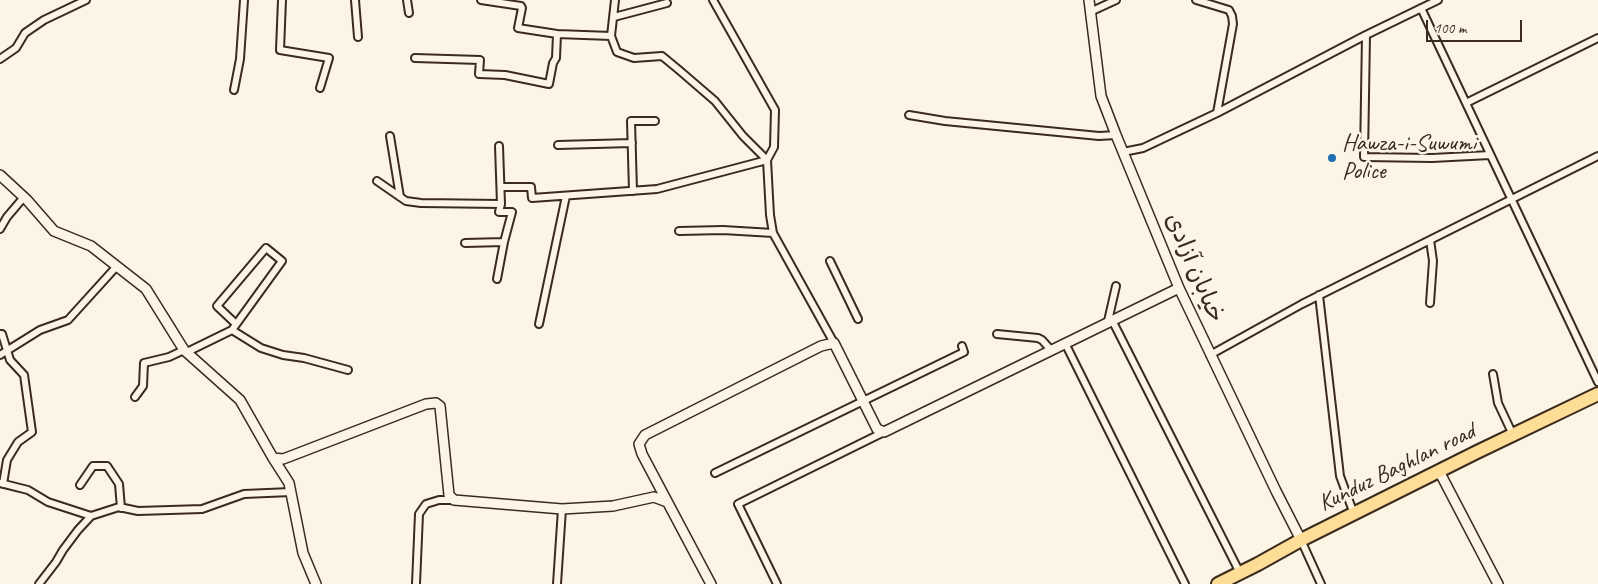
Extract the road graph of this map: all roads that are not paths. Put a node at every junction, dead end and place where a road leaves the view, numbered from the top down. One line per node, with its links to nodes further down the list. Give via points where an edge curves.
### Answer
1 (85, 0): 24 (street, via 25,33 16,48)
2 (244, 0): 26 (street, via 244,23)
3 (282, 0): 25 (street, via 280,50 329,58)
4 (355, 0): 21 (street)
5 (407, 0): 16 (street)
6 (481, 0): 18 (street, via 521,6 518,28)
7 (616, 0): 17 (street)
8 (713, 0): 39 (street, via 775,110 774,147)
9 (1089, 0): 15 (street, خیابان آزادی)
10 (1116, 0): 15 (street)
11 (1196, 0): 28 (street, via 1229,10 1232,16)
12 (1438, 0): 14 (street)
13 (667, 3): 17 (street)
14 (1421, 8): 19 (street); 27 (street)
15 (1090, 12): 31 (street, خیابان آزادی, via 1101,96)
16 (409, 13)
17 (614, 18): 20 (street)
18 (557, 34): 20 (street); 23 (street, via 556,58 549,84 505,75 480,74 480,60)
19 (1366, 35): 28 (street); 37 (street, via 1364,157)
20 (611, 36): 39 (street, via 617,52 634,58 662,56 715,101)
21 (358, 37)
22 (1598, 38): 27 (street)
23 (415, 58)
24 (0, 59)
25 (320, 88)
26 (234, 90)
27 (1466, 103): 37 (street)
28 (1217, 113): 36 (street, via 1144,148)
29 (909, 115): 31 (street, via 1099,136)
30 (655, 121): 33 (street, via 631,121)
31 (1116, 135): 36 (street, خیابان آزادی)
32 (390, 136): 46 (street)
33 (632, 143): 34 (street); 43 (street)
34 (558, 145)
35 (499, 146): 42 (street)
36 (1124, 152): 59 (street, خیابان آزادی)
37 (1490, 155): 47 (street)
38 (1598, 156): 47 (street)
39 (766, 160): 43 (street, via 657,189); 51 (street)
40 (0, 175): 45 (street)
41 (377, 181): 46 (street)
42 (501, 187): 44 (street, via 531,188 532,198); 48 (street)
43 (633, 191): 44 (street)
44 (566, 196): 64 (street)
45 (24, 197): 49 (street); 56 (street, via 54,231 91,246)
46 (400, 197): 48 (street, via 421,203)
47 (1511, 199): 52 (street); 78 (street)
48 (501, 204): 53 (street, via 499,212 512,212)
49 (0, 229)
50 (678, 231): 51 (street)
51 (773, 233): 68 (street)
52 (1430, 240): 60 (street); 61 (street, via 1433,261)
53 (504, 242): 54 (street); 57 (street)
54 (465, 243)
55 (830, 261): 62 (street)
56 (117, 266): 71 (street, via 68,320 40,330); 73 (street, via 146,289)
57 (497, 279)
58 (1116, 286): 63 (street)
59 (1179, 288): 63 (street); 75 (street, خیابان آزادی)
60 (1319, 295): 75 (street); 98 (street, via 1340,476)
61 (1430, 303)
62 (858, 319)
63 (1110, 321): 69 (street); 101 (street)
64 (539, 324)
65 (234, 327): 65 (street, via 282,261 266,248 217,306); 73 (street); 76 (street, via 261,348)
66 (0, 334): 71 (street)
67 (997, 334): 72 (street, via 1038,338)
68 (834, 343): 81 (street); 91 (street, via 821,346 645,435 639,444)
69 (1065, 343): 72 (street); 108 (street)
70 (962, 346): 81 (street, via 964,352)
71 (8, 350): 74 (street); 89 (street, via 10,360 24,375 32,432 18,442 7,460)
72 (1050, 350): 82 (street)
73 (185, 351): 80 (street, via 144,363 143,386); 85 (street, via 240,400)
74 (0, 355)
75 (1210, 355): 100 (street, خیابان آزادی)
76 (348, 370)
77 (1492, 374): 83 (street, via 1498,403)
78 (1598, 382)
79 (1598, 394): 83 (highway, Kunduz Baghlan road)
80 (135, 398)
81 (864, 401): 82 (street, via 877,429); 87 (street)
82 (884, 432): 107 (street, via 738,504)
83 (1513, 435): 86 (highway, Kunduz Baghlan road)
84 (291, 456): 85 (street); 88 (street, via 286,462); 94 (street, via 436,403 440,406 449,495)
85 (273, 458): 88 (street)
86 (1440, 471): 98 (highway, Kunduz Baghlan road); 111 (street)
87 (715, 473)
88 (285, 477): 92 (street)
89 (1, 483): 99 (street, via 28,490 48,502)
90 (80, 485): 96 (street, via 93,466 107,466 119,484)
91 (658, 485): 93 (street); 95 (street)
92 (291, 492): 96 (street, via 244,494 202,508 138,511); 103 (street, via 303,553)
93 (654, 497): 95 (street); 97 (street, via 612,506)
94 (454, 500): 97 (street); 104 (street, via 426,504 419,514)
95 (667, 502): 106 (street)
96 (121, 508): 99 (street)
97 (562, 509): 105 (street)
98 (1354, 514): 100 (highway, Kunduz Baghlan road)
99 (91, 516): 102 (street)
100 (1301, 540): 101 (highway, Kunduz Baghlan road); 110 (street)
101 (1240, 573): 109 (highway, Kunduz Baghlan road)
102 (43, 583)
103 (316, 584)
104 (416, 584)
105 (557, 584)
106 (711, 584)
107 (777, 584)
108 (1185, 584)
109 (1218, 584)
110 (1321, 584)
111 (1498, 584)

